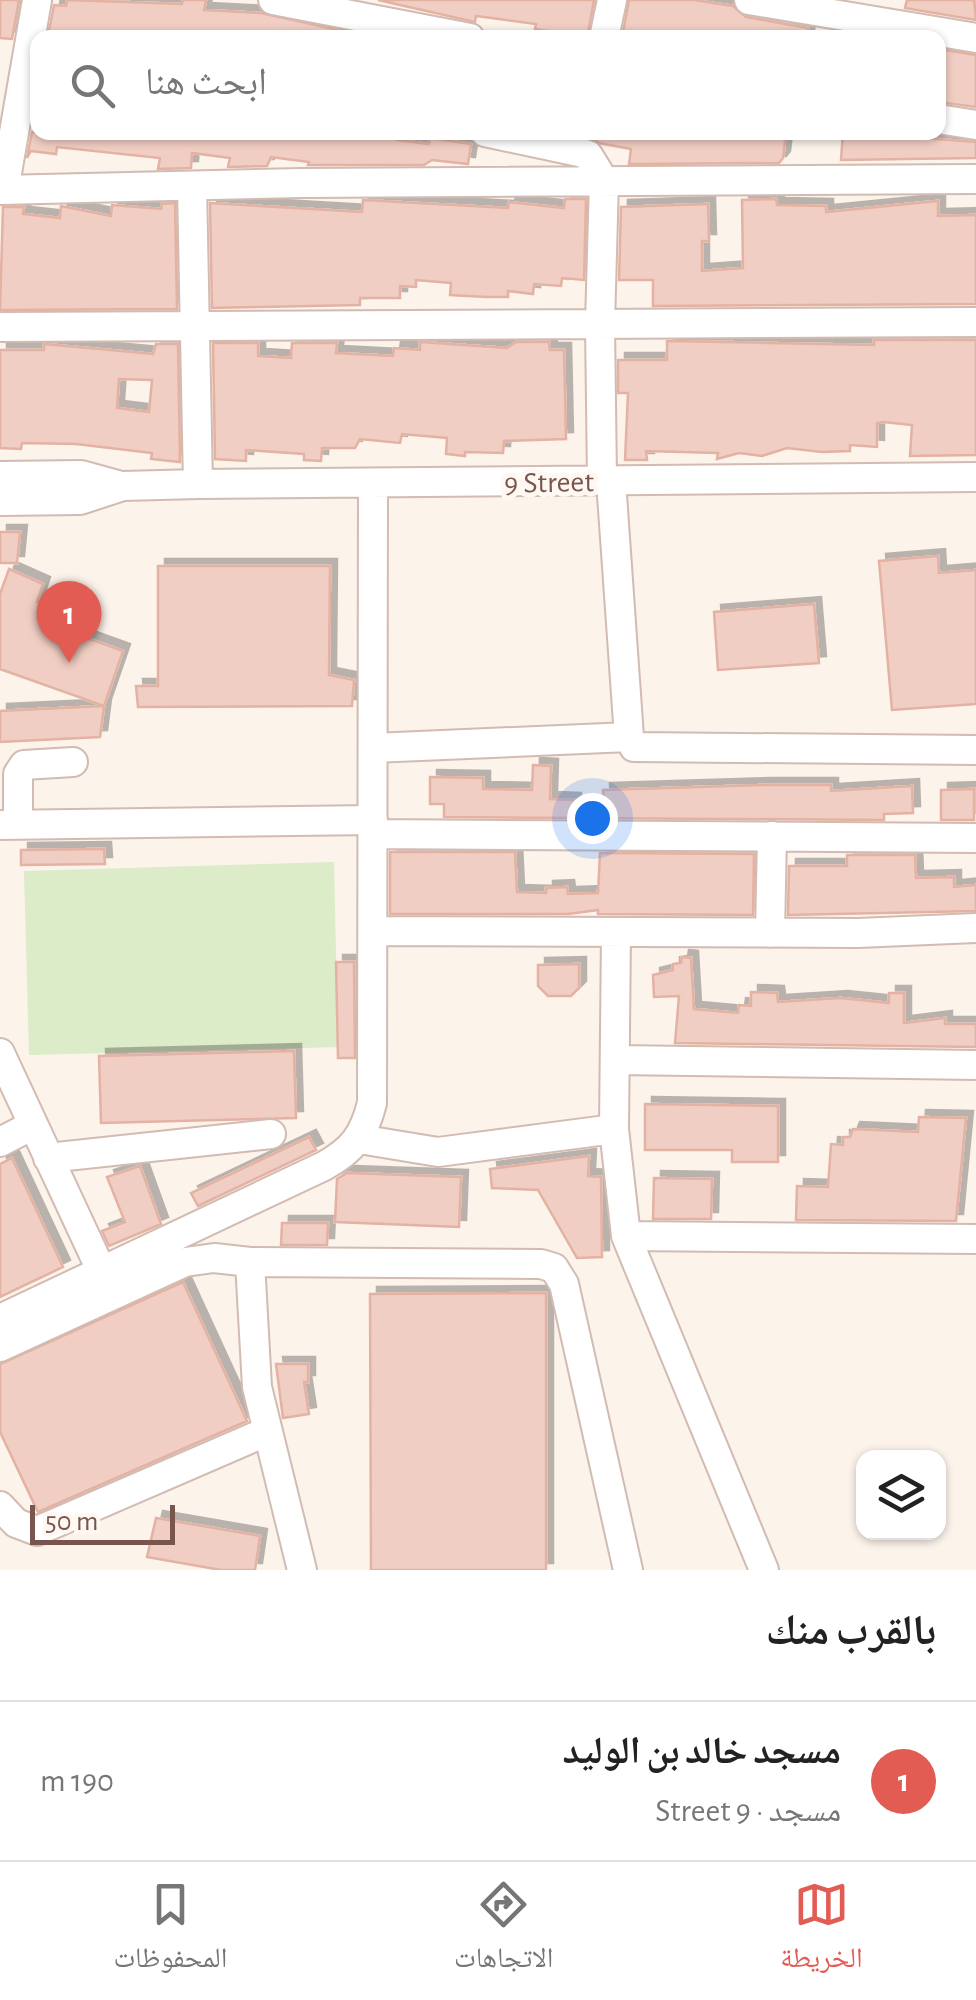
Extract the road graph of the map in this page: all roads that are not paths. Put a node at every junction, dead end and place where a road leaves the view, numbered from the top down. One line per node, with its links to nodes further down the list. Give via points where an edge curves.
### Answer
1 (37, 0): 13 (street)
2 (274, 0): 7 (street)
3 (612, 0): 10 (street)
4 (749, 0): 5 (street)
5 (798, 3): 8 (street)
6 (426, 14): 7 (street); 9 (street)
7 (361, 27)
8 (885, 29)
9 (455, 30)
10 (606, 30)
11 (946, 35): 12 (street)
12 (976, 38)
13 (18, 62): 20 (street)
14 (946, 120): 15 (street)
15 (976, 126)
16 (582, 142): 18 (street)
17 (976, 179): 18 (street)
18 (604, 181): 19 (street); 22 (street)
19 (192, 186): 20 (street); 23 (street)
20 (2, 190)
21 (976, 322): 22 (street)
22 (600, 324): 23 (street); 27 (street)
23 (193, 326): 24 (street); 28 (street)
24 (0, 327)
25 (0, 476): 30 (street, 9 Street, via 81,475)
26 (976, 477): 27 (street, 9 Street)
27 (607, 481): 29 (street, 9 Street); 32 (street)
28 (198, 484): 29 (street, 9 Street); 30 (street, 9 Street)
29 (372, 484): 33 (street)
30 (123, 486): 31 (street, 9 Street, via 80,500)
31 (0, 501)
32 (629, 738): 33 (street); 34 (street, via 634,747)
33 (372, 748): 37 (street)
34 (976, 750)
35 (73, 762): 36 (street, via 24,764)
36 (9, 824): 37 (street)
37 (373, 827): 38 (street); 41 (street)
38 (772, 836): 39 (street); 43 (street)
39 (976, 838)
40 (976, 928): 43 (street)
41 (373, 931): 42 (street); 50 (street, via 372,1103)
42 (616, 932): 43 (street); 45 (street)
43 (770, 933)
44 (0, 1053): 47 (street)
45 (615, 1060): 46 (street); 48 (street)
46 (976, 1065)
47 (32, 1125): 51 (street); 52 (street)
48 (614, 1129): 50 (street, via 438,1152); 53 (street)
49 (271, 1134): 52 (street)
50 (359, 1139): 56 (street, via 324,1166)
51 (0, 1142)
52 (48, 1158): 56 (street)
53 (626, 1236): 54 (street); 63 (street)
54 (976, 1239)
55 (250, 1262): 58 (street, via 185,1262); 59 (street, via 258,1387); 62 (street, via 554,1268 585,1366)
56 (101, 1270): 57 (street)
57 (0, 1319)
58 (0, 1347)
59 (268, 1431): 60 (street, via 37,1531 16,1523); 61 (street)
60 (0, 1506)
61 (302, 1570)
62 (628, 1570)
63 (764, 1570)

